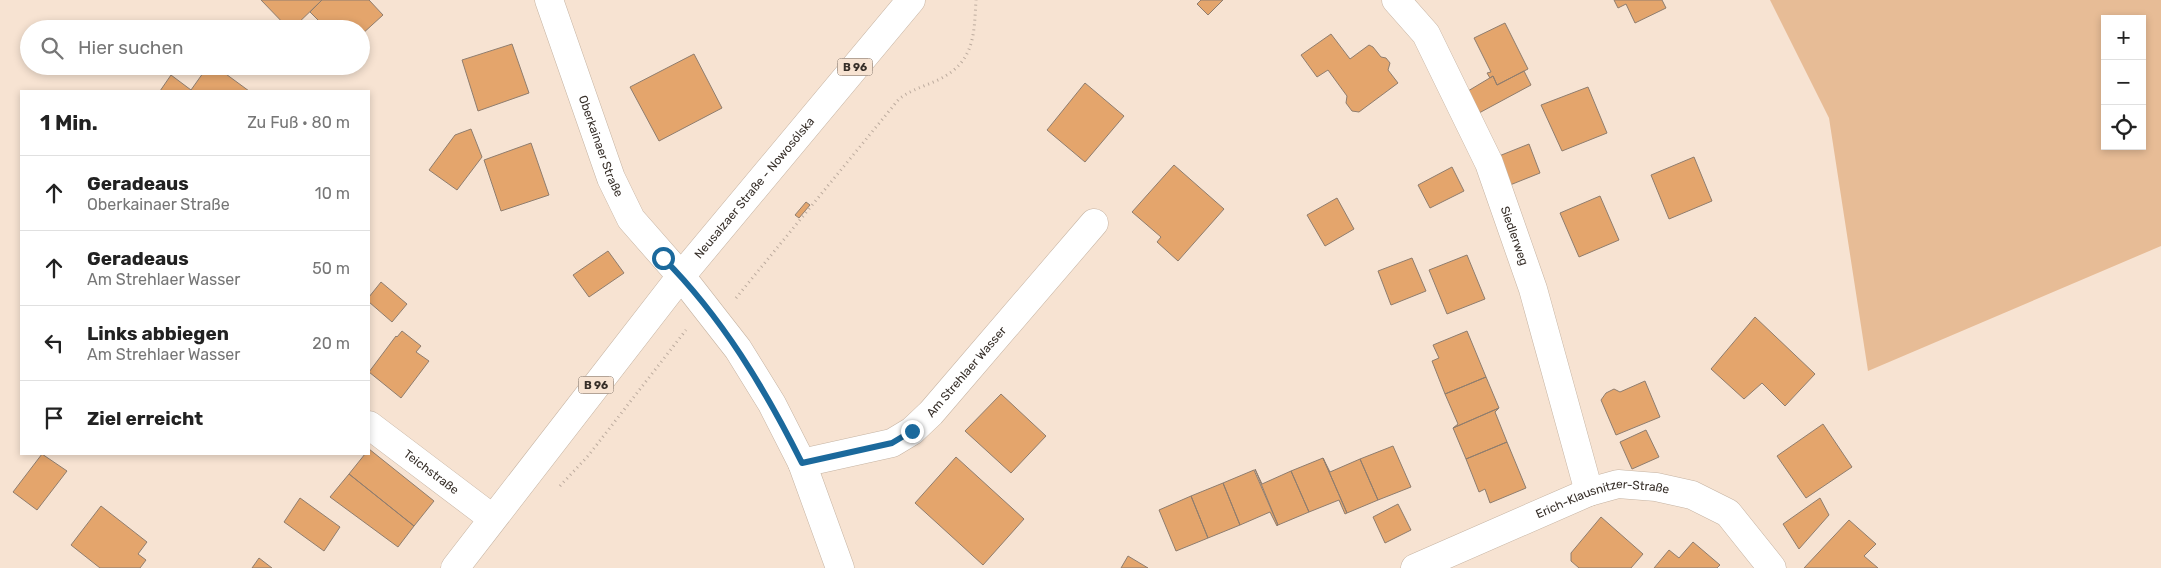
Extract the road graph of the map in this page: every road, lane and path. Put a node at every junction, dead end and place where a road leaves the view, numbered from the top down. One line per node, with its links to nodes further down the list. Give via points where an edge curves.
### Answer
1 (550, 0): 6 (street, Oberkainaer Straße, via 611,178 631,220)
2 (911, 0): 6 (street, Neusalzaer Straße - Nowosólska / B 96)
3 (976, 0): 7 (path, via 974,38 965,59 952,71 899,99 735,299)
4 (1396, 0): 11 (street, Siedlerweg, via 1426,34 1489,163 1532,289)
5 (1094, 223): 9 (street, Am Strehlaer Wasser, via 912,431 892,443)
6 (681, 276): 7 (street); 12 (street, Neusalzaer Straße - Nowosólska / B 96)
7 (710, 314): 9 (street, via 738,350 772,404); 10 (path, via 682,332 588,456)
8 (370, 426): 12 (street, Teichstraße)
9 (802, 463): 15 (street)
10 (554, 492)
11 (1589, 492): 13 (street, Erich-Klausnitzer-Straße); 16 (street, Erich-Klausnitzer-Straße, via 1618,484 1692,496 1728,513)
12 (492, 518): 14 (street, Neusalzaer Straße - Nowosólska / B 96)
13 (1418, 567)
14 (455, 568)
15 (840, 568)
16 (1772, 568)

